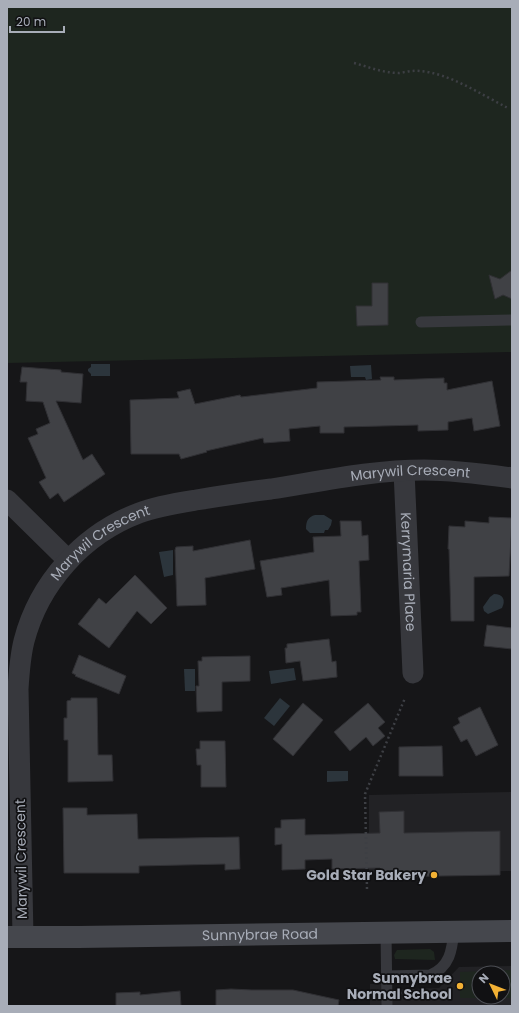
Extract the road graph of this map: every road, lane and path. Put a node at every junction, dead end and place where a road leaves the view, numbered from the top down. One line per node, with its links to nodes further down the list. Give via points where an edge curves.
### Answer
1 (354, 63): 2 (path, via 382,72 420,71 440,75 455,80)
2 (508, 108)
3 (512, 320): 4 (lane)
4 (421, 322)
5 (404, 471): 6 (street, Marywil Crescent, via 445,471); 8 (street, Marywil Crescent, via 363,474 177,503 140,512 104,531); 9 (street, Kerrymaria Place)
6 (512, 478)
7 (7, 500): 8 (street)
8 (68, 560): 15 (street, Marywil Crescent, via 38,603 27,631 20,661)
9 (413, 672)
10 (406, 698): 11 (path, via 365,794)
11 (367, 889)
12 (454, 931): 13 (main road, Sunnybrae Road); 14 (main road, Sunnybrae Road); 16 (lane, via 449,958 435,973)
13 (512, 931)
14 (386, 932): 15 (main road, Sunnybrae Road); 16 (lane)
15 (15, 937)
16 (386, 976): 19 (lane)
17 (424, 986): 18 (path, via 424,993)
18 (393, 993)
19 (387, 1006)

